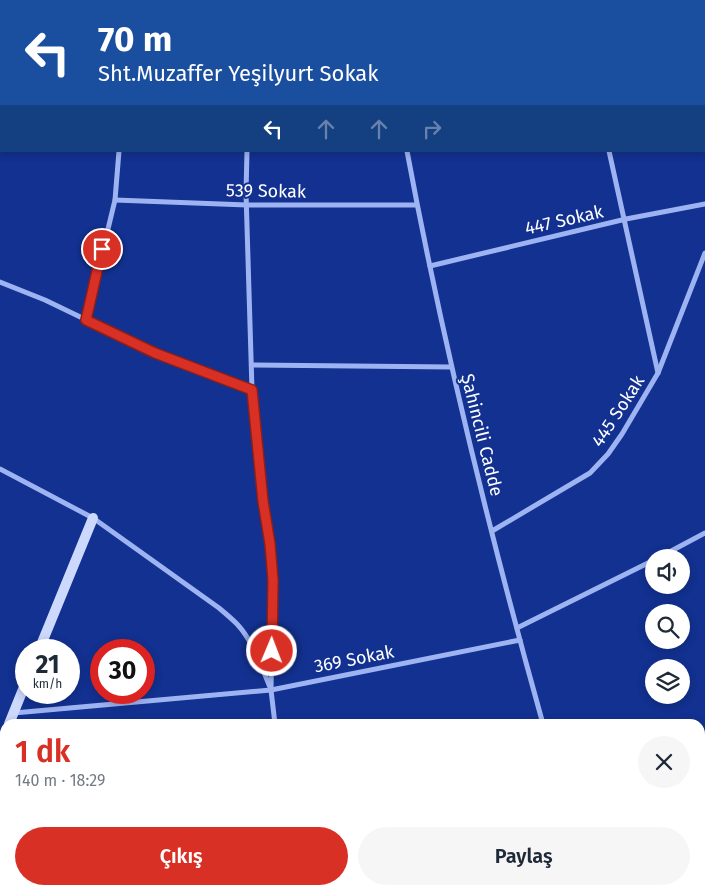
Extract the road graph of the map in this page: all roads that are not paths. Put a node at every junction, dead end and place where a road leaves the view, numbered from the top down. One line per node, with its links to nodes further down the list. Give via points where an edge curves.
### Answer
1 (119, 152): 5 (street)
2 (247, 152): 7 (street)
3 (406, 152): 8 (street, Şahincili Cadde)
4 (610, 152): 9 (street)
5 (115, 200): 7 (street, 539 Sokak); 13 (street)
6 (705, 204): 9 (street, 447 Sokak)
7 (247, 205): 8 (street, 539 Sokak); 14 (street)
8 (417, 205): 11 (street, Şahincili Cadde)
9 (626, 220): 11 (street, 447 Sokak); 16 (street)
10 (705, 253): 16 (street, 445 Sokak)
11 (430, 266): 15 (street, Şahincili Cadde)
12 (0, 282): 13 (street)
13 (86, 320): 17 (street, via 155,353)
14 (252, 364): 15 (street); 17 (street)
15 (451, 367): 20 (street, Şahincili Cadde)
16 (658, 373): 20 (street, 445 Sokak, via 622,434 590,473)
17 (252, 390): 27 (street, via 273,580)
18 (0, 469): 19 (street)
19 (93, 518): 25 (street); 27 (street, via 237,624 254,650)
20 (492, 531): 24 (street, Şahincili Cadde)
21 (705, 533): 22 (street)
22 (675, 549)
23 (645, 564): 24 (street)
24 (517, 628): 26 (street, Şahincili Cadde)
25 (44, 639)
26 (520, 640): 27 (street, 369 Sokak); 32 (street, Şahincili Cadde)
27 (271, 690): 29 (street, 369 Sokak); 31 (street)
28 (17, 704): 29 (street)
29 (14, 712): 30 (street)
30 (11, 719)
31 (274, 719)
32 (542, 719)

